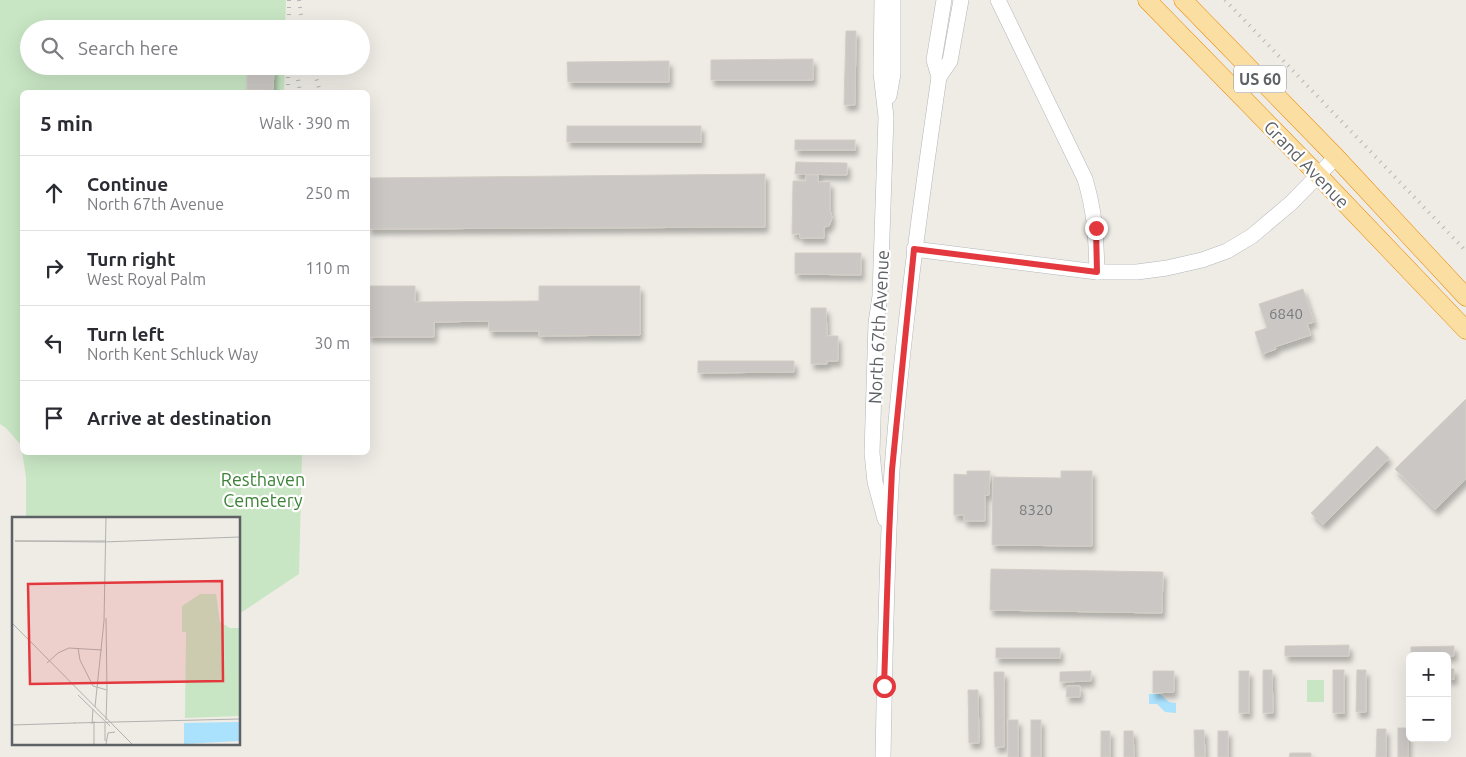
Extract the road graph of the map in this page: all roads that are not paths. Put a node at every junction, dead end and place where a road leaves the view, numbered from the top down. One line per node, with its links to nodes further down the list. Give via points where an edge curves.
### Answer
1 (882, 0): 9 (main road, North 67th Avenue)
2 (893, 0): 9 (main road, North 67th Avenue, via 893,74)
3 (961, 0): 8 (main road, North 67th Avenue, via 950,61)
4 (998, 0): 13 (main road, via 1085,179 1096,228)
5 (1147, 0): 11 (highway, Grand Avenue / US 60)
6 (1183, 0): 10 (highway, Grand Avenue / US 60)
7 (943, 6): 8 (main road, North 67th Avenue, via 934,60)
8 (939, 77): 12 (main road, North 67th Avenue)
9 (886, 117): 16 (main road, North 67th Avenue, via 872,453)
10 (1336, 157): 11 (main road); 14 (highway, Grand Avenue / US 60)
11 (1318, 175): 13 (main road, via 1269,223 1226,251 1167,268); 15 (highway, Grand Avenue / US 60)
12 (914, 249): 13 (main road); 16 (main road, North 67th Avenue, via 893,460)
13 (1097, 272)
14 (1466, 297)
15 (1466, 330)
16 (889, 536): 17 (main road, North 67th Avenue)
17 (883, 757)

